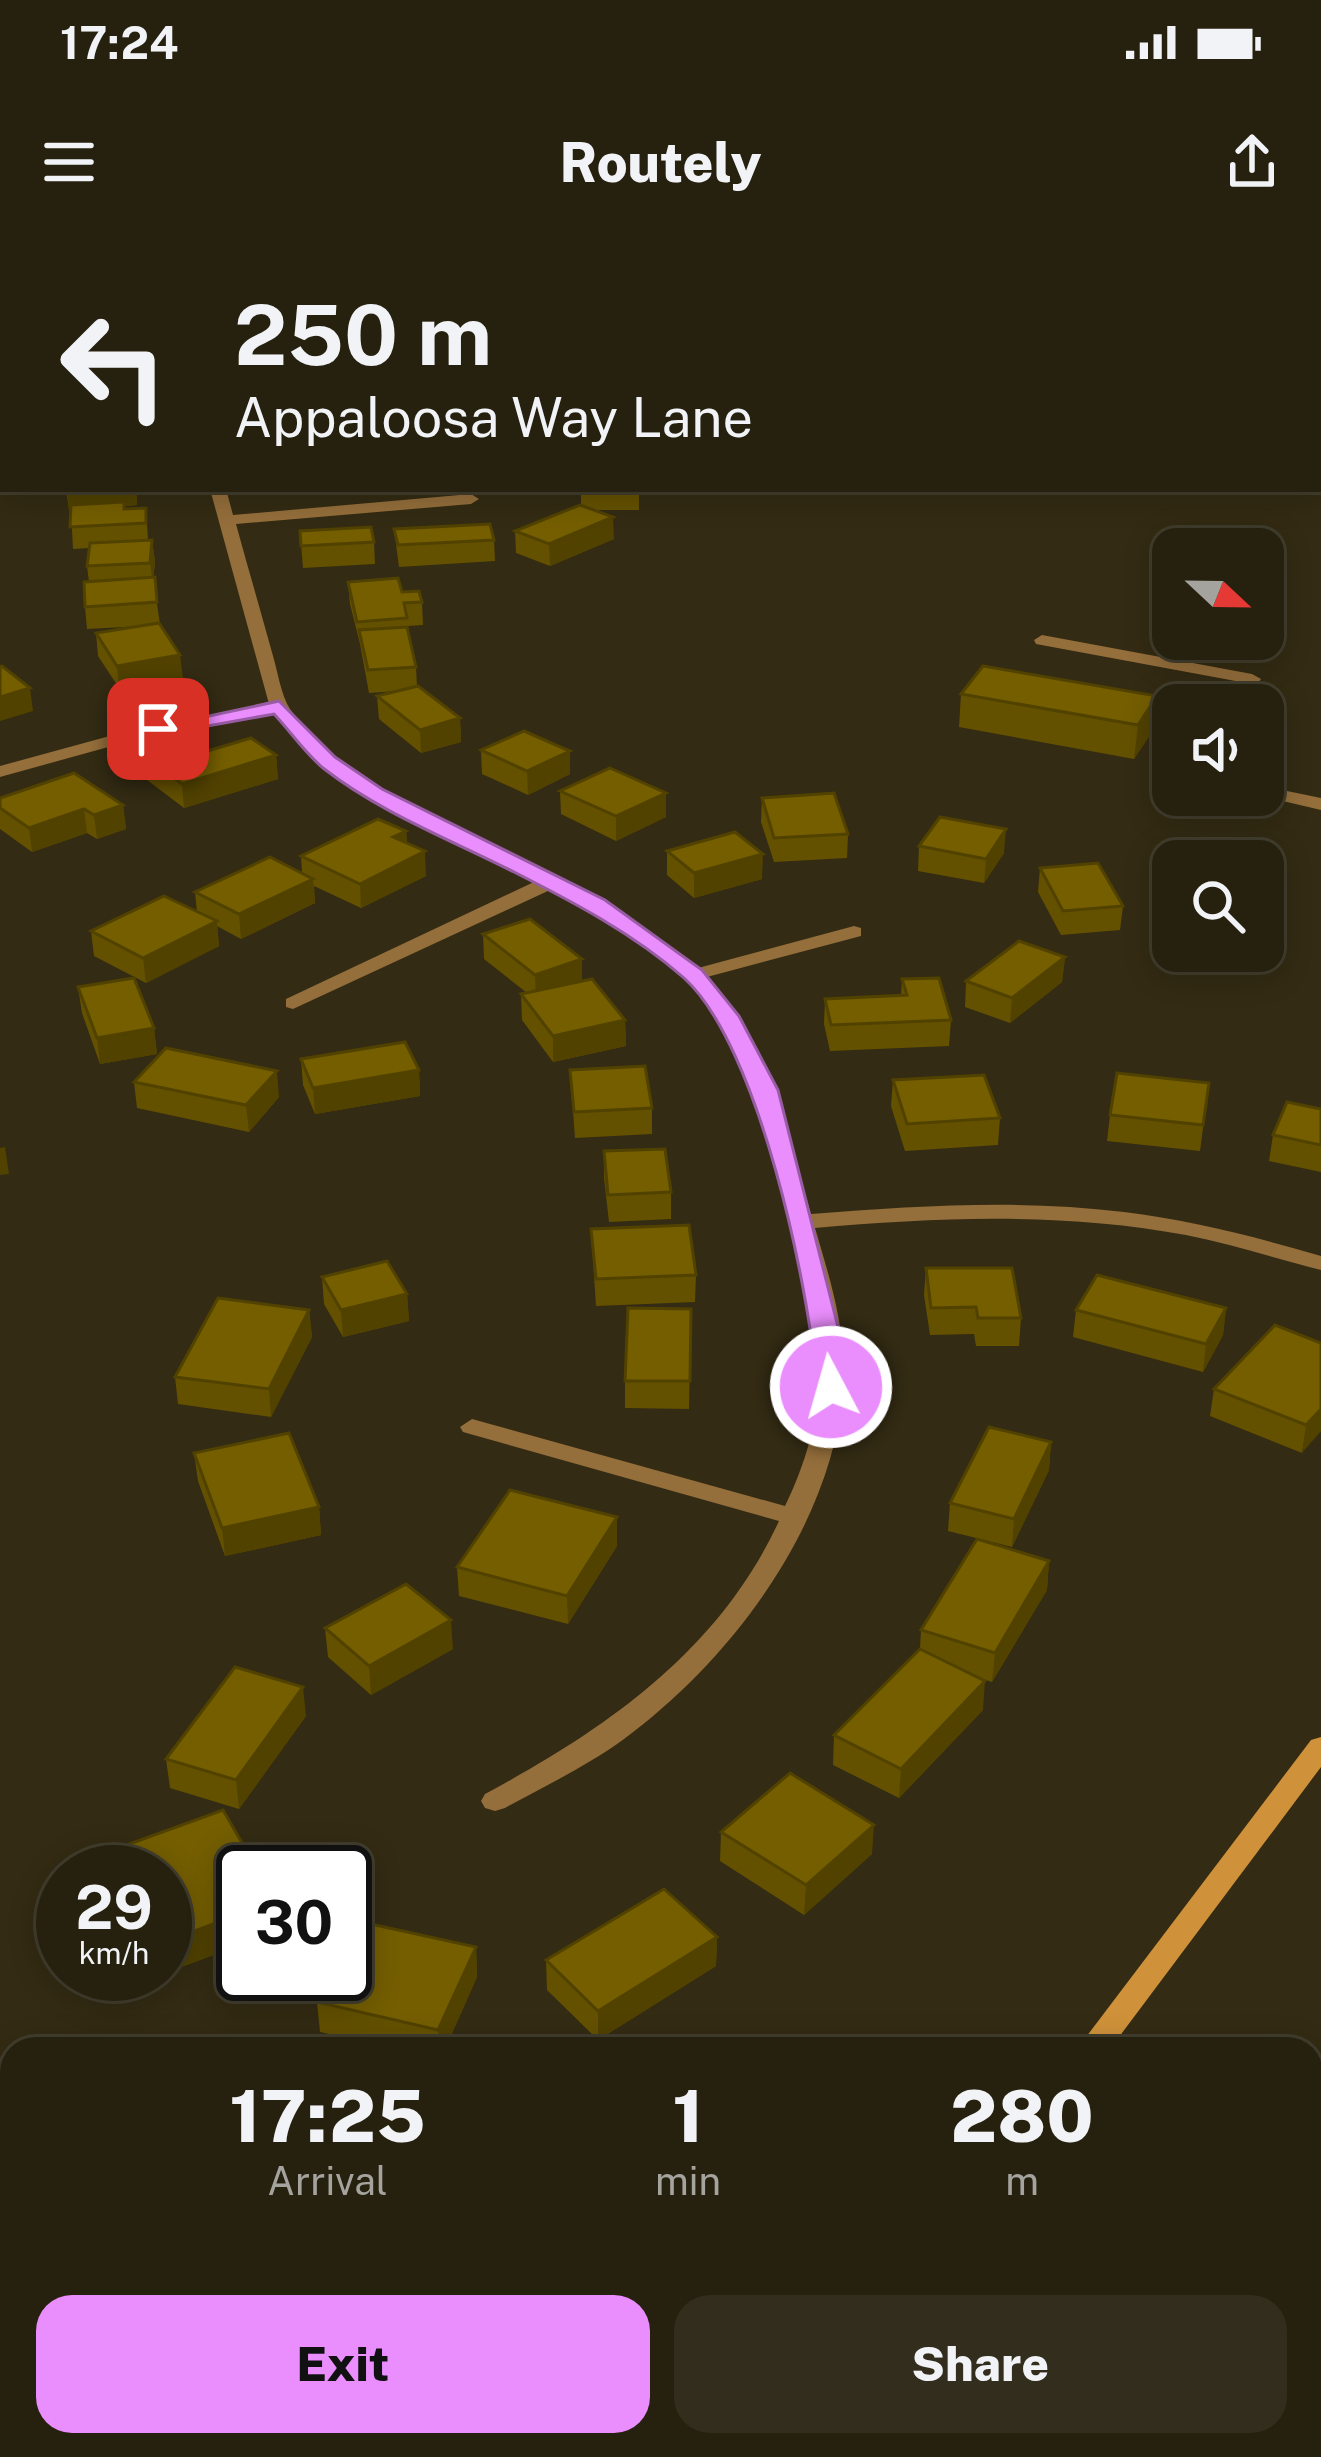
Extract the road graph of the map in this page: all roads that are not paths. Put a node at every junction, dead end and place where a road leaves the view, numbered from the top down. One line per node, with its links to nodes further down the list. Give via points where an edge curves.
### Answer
1 (219, 492): 3 (street)
2 (471, 499): 3 (street)
3 (225, 520): 6 (street)
4 (1042, 640): 5 (street, via 1252,679)
5 (1248, 684)
6 (279, 707): 7 (street, via 128,736); 10 (street, via 328,761 374,793)
7 (0, 772)
8 (1284, 796): 9 (street)
9 (1321, 804)
10 (550, 882): 12 (street, via 597,905); 13 (street)
11 (854, 932): 12 (street)
12 (694, 975): 14 (street, via 751,1055)
13 (293, 1003)
14 (801, 1222): 15 (street, via 1049,1210 1168,1223); 17 (street, via 831,1387 822,1446)
15 (1321, 1264)
16 (472, 1427): 17 (street)
17 (794, 1517): 19 (street, via 695,1659 625,1723)
18 (1321, 1747): 20 (main road)
19 (494, 1801)
20 (1102, 2037)

